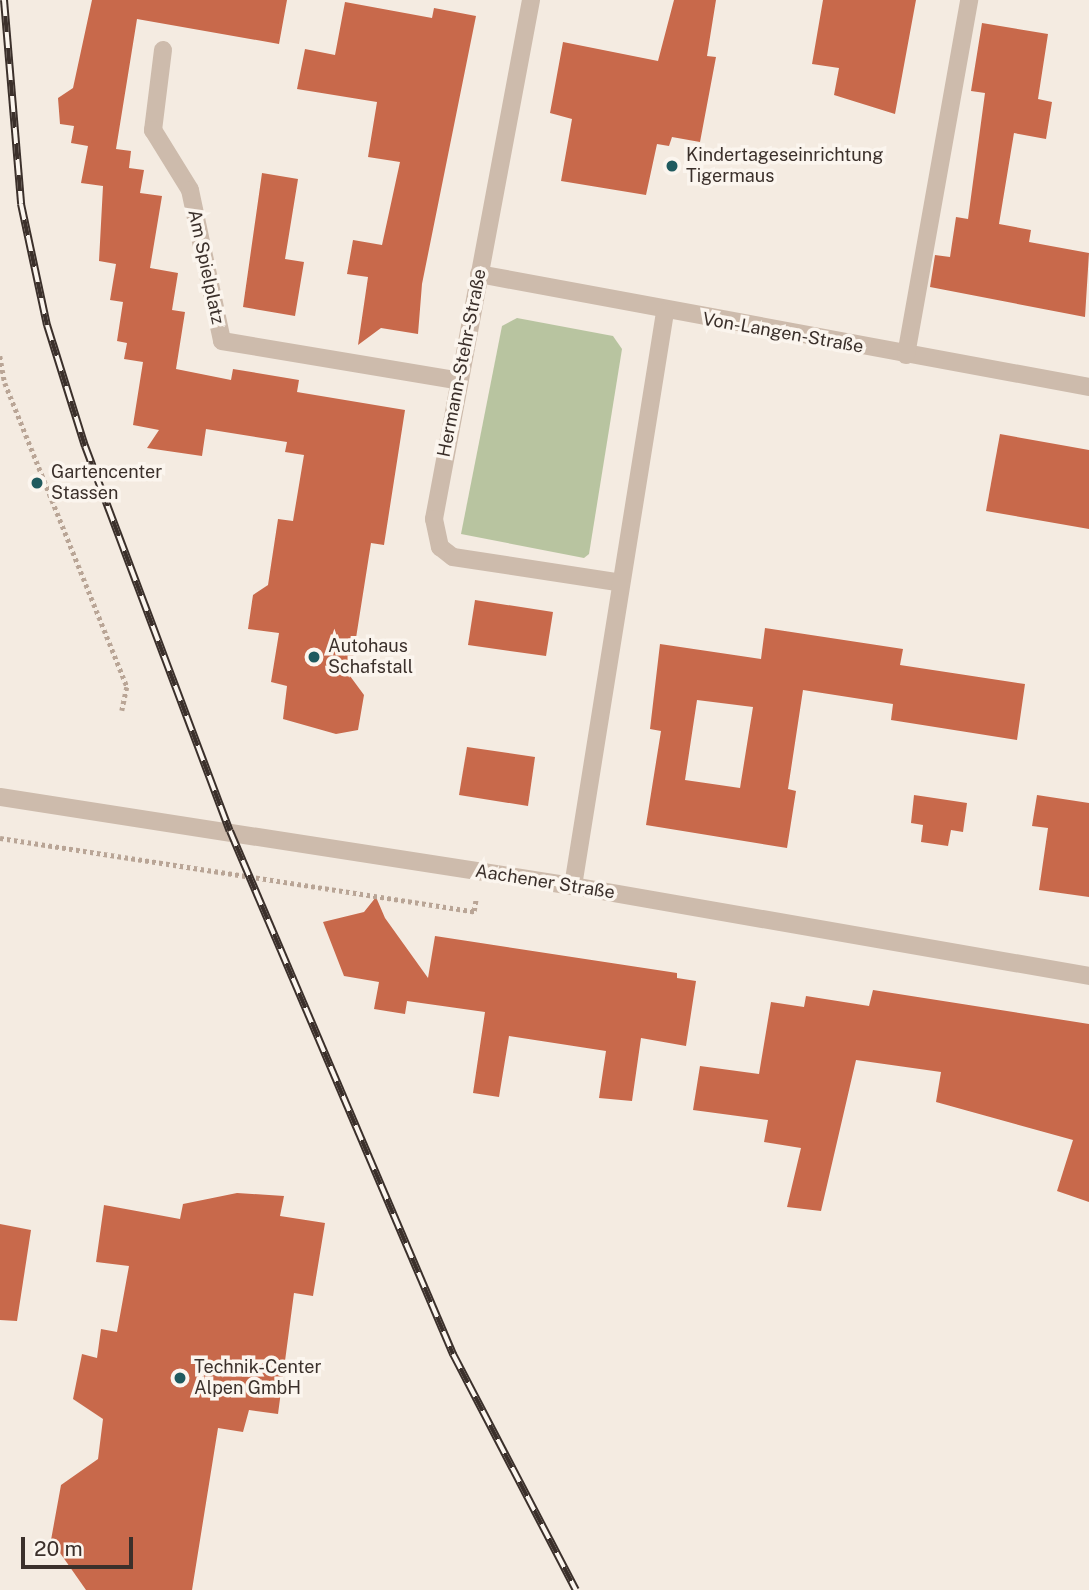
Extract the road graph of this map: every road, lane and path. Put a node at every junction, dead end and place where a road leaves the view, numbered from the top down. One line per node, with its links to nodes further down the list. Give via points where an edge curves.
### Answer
1 (531, 0): 4 (street, Hermann-Stehr-Straße)
2 (969, 0): 6 (street)
3 (163, 50): 8 (street, Am Spielplatz, via 153,130 190,190 222,341)
4 (479, 274): 5 (street, Von-Langen-Straße); 8 (street, Hermann-Stehr-Straße)
5 (665, 312): 6 (street, Von-Langen-Straße); 10 (street)
6 (906, 355): 9 (street, Von-Langen-Straße)
7 (0, 356): 11 (path, via 5,383 127,687)
8 (456, 380): 10 (street, Hermann-Stehr-Straße, via 434,519 440,547 465,560)
9 (1089, 387)
10 (617, 582): 15 (street)
11 (122, 710)
12 (0, 797): 14 (street, Aachener Straße)
13 (0, 838): 14 (path, via 474,911)
14 (479, 871): 15 (street, Aachener Straße)
15 (573, 886): 16 (street, Aachener Straße)
16 (1089, 976)

